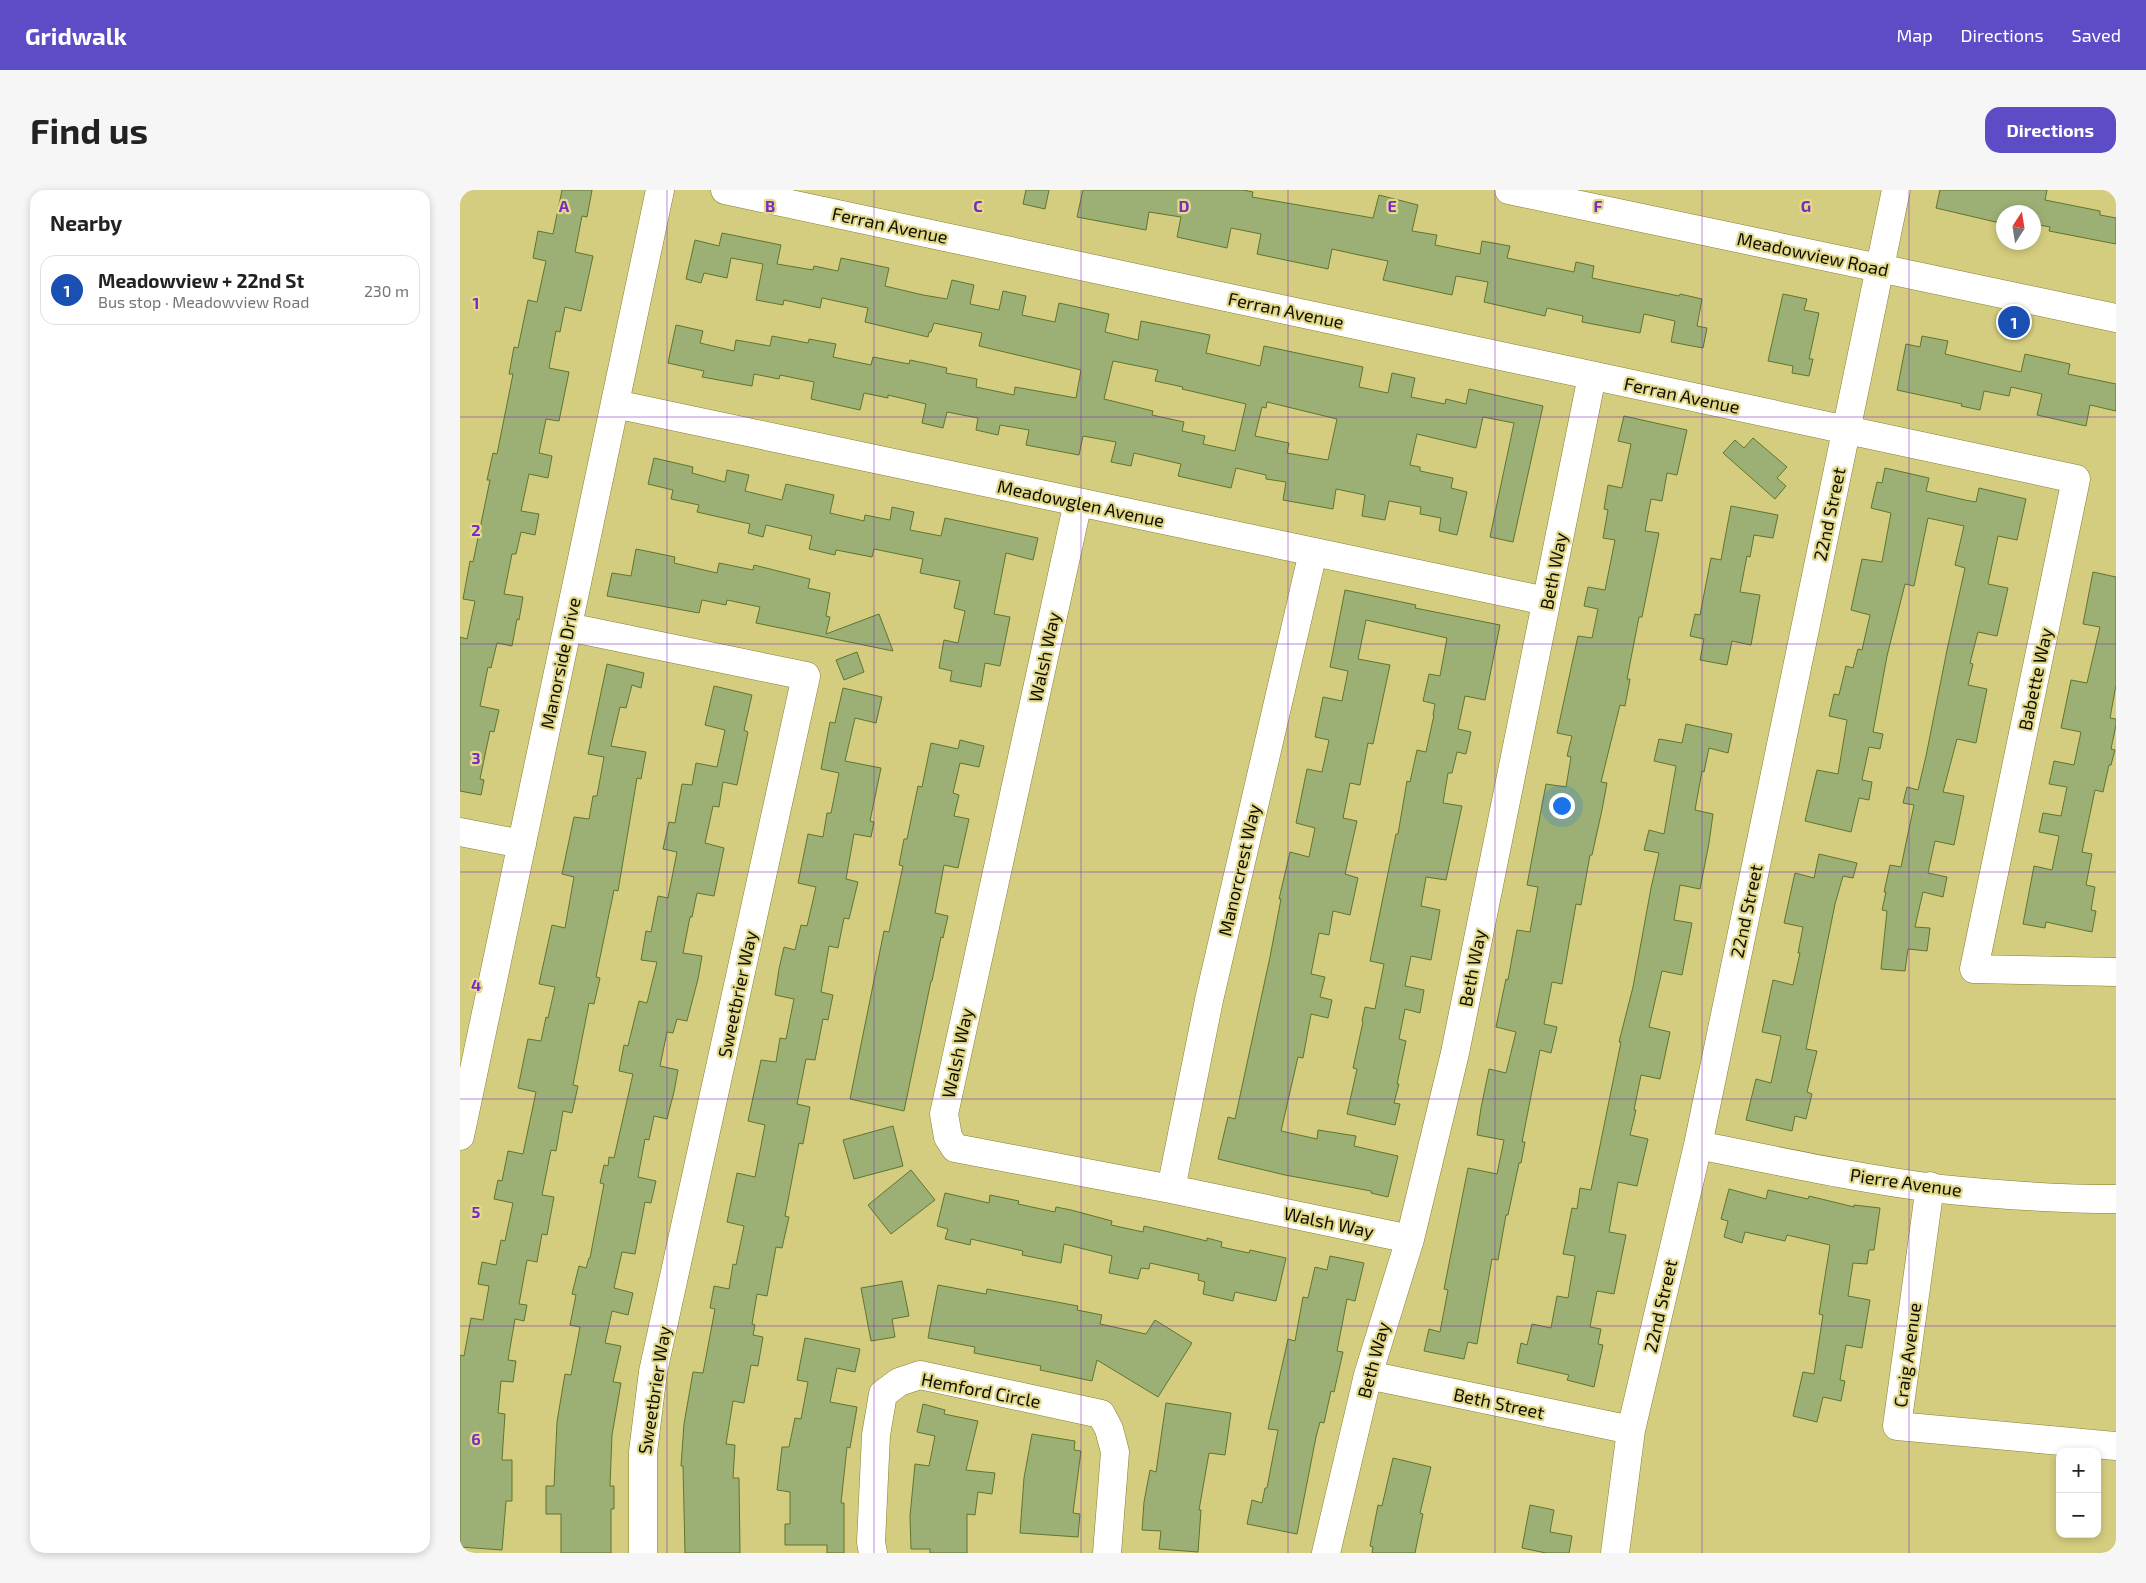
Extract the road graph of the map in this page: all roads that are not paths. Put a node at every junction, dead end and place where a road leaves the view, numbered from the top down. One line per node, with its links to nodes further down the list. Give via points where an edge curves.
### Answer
1 (660, 190): 8 (street, Manorside Drive)
2 (725, 190): 7 (street, Ferran Avenue)
3 (1509, 190): 5 (street, Meadowview Road)
4 (1896, 190): 5 (street, 22nd Street)
5 (1880, 268): 6 (street, Meadowview Road); 9 (street, 22nd Street)
6 (2116, 318)
7 (1592, 376): 9 (street, Ferran Avenue); 12 (street, Beth Way)
8 (615, 404): 10 (street, Meadowglen Avenue); 13 (street, Manorside Drive)
9 (1846, 430): 16 (street, Babette Way, via 2076,479 1974,969); 18 (street, 22nd Street)
10 (1078, 502): 11 (street, Meadowglen Avenue); 20 (street, Walsh Way, via 944,1114 948,1138 955,1148)
11 (1313, 552): 12 (street, Meadowglen Avenue); 20 (street, Manorcrest Way, via 1209,1000)
12 (1546, 602): 22 (street, Beth Way, via 1455,1053)
13 (568, 627): 15 (street, Manorside Drive); 26 (street, Sweetbrier Way, via 806,676 653,1372 643,1452)
14 (460, 832): 15 (street)
15 (522, 844): 17 (street, Manorside Drive)
16 (2116, 972)
17 (460, 1136)
18 (1698, 1145): 19 (street, Pierre Avenue, via 1818,1169); 24 (street, 22nd Street)
19 (1930, 1186): 21 (street, Pierre Avenue, via 2014,1195); 25 (street, Craig Avenue, via 1897,1426)
20 (1171, 1189): 22 (street, Walsh Way)
21 (2116, 1199)
22 (1410, 1239): 23 (street, Beth Way)
23 (1368, 1375): 24 (street, Beth Street); 29 (street, Beth Way)
24 (1631, 1430): 30 (street, 22nd Street)
25 (2116, 1446)
26 (643, 1553)
27 (873, 1553): 28 (street, Hemford Circle, via 876,1435 883,1394 898,1382 920,1375 1101,1414 1115,1452)
28 (1107, 1553)
29 (1326, 1553)
30 (1615, 1553)

